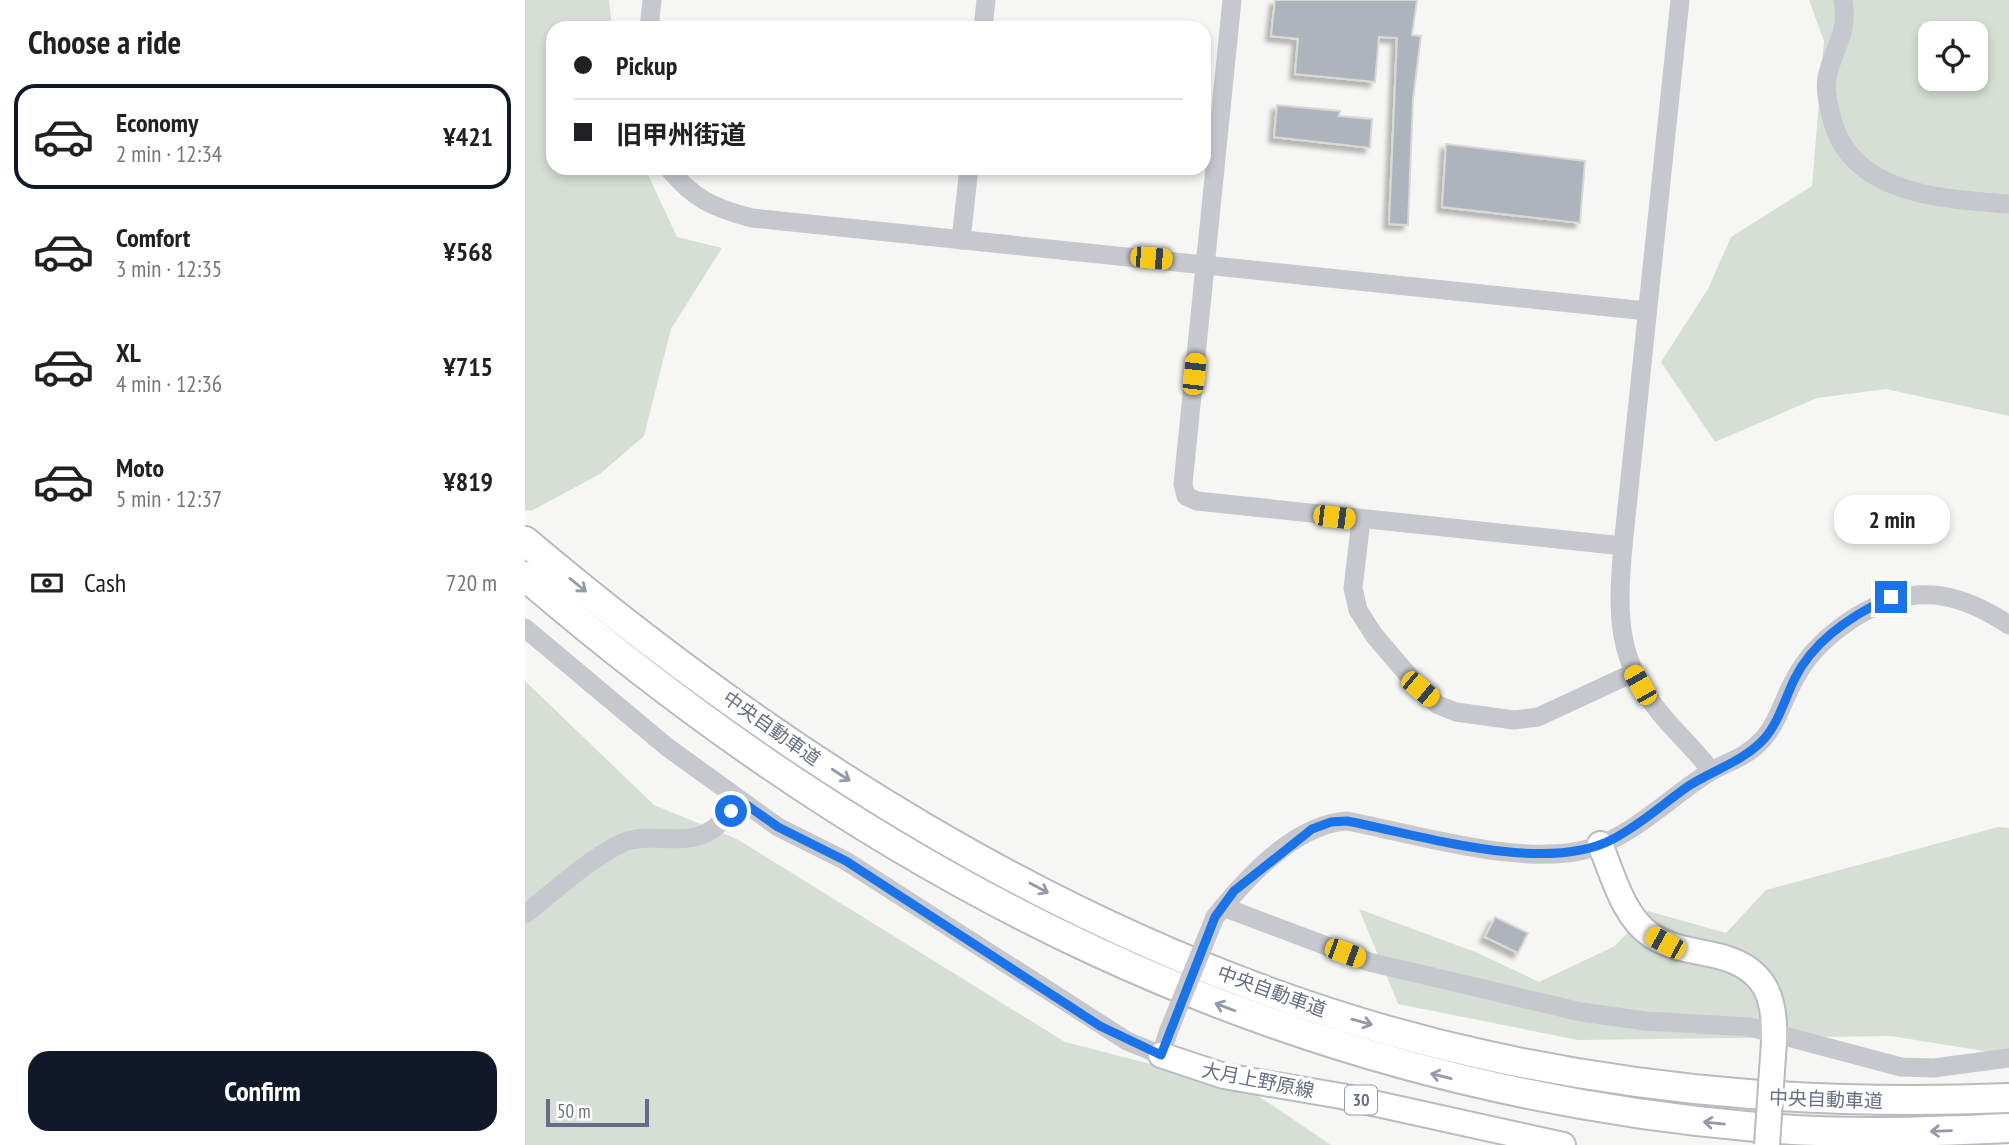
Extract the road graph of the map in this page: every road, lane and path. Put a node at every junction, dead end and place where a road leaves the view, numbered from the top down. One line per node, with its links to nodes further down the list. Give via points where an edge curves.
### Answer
1 (652, 0): 6 (street)
2 (986, 0): 7 (street)
3 (1232, 0): 12 (street)
4 (1680, 0): 13 (street)
5 (1843, 0): 10 (street, via 1840,45 1827,78 1833,127 1846,153 1863,170 1905,189 1955,200)
6 (650, 21)
7 (984, 21)
8 (675, 175): 11 (street, via 695,197 752,218)
9 (968, 175): 11 (street)
10 (2009, 204)
11 (961, 240): 12 (street)
12 (1206, 264): 13 (street); 14 (street, via 1183,484 1186,495 1197,501)
13 (1647, 311): 16 (street)
14 (1361, 520): 16 (street); 20 (street, via 1353,588 1359,610 1374,635 1438,705 1514,720 1538,717)
15 (525, 541): 29 (highway, 中央自動車道, one-way to 29, via 674,659 893,807 1062,901 1276,994 1487,1056 1630,1082 1844,1101)
16 (1623, 547): 20 (street, via 1619,617)
17 (525, 576): 30 (highway, 中央自動車道, one-way to 17, via 1844,1132 1759,1128 1631,1112 1482,1087 1267,1024 1052,932 905,854 714,727)
18 (2009, 625): 21 (street, via 1952,596 1910,594 1882,602 1842,625 1809,657 1764,739)
19 (525, 628): 22 (street, via 667,747)
20 (1633, 673): 21 (street, via 1647,698)
21 (1711, 772): 23 (street)
22 (741, 801): 25 (street, via 712,831 701,835 638,838 621,844); 27 (street, via 778,827 846,861 1100,1026)
23 (1600, 844): 24 (street, via 1569,852 1528,854 1347,821 1331,822 1312,829 1273,857 1234,891); 26 (main road, via 1626,906 1642,928 1665,943 1737,960 1768,990)
24 (1219, 912): 26 (street, via 1369,962 1477,989 1581,1012 1750,1027); 27 (street, bridge)
25 (525, 914)
26 (1774, 1044): 28 (street, via 1901,1067 1934,1068); 32 (main road, bridge)
27 (1161, 1055): 31 (main road, 大月上野原線 / 30, via 1235,1078 1341,1096)
28 (2009, 1058)
29 (2009, 1098)
30 (2009, 1128)
31 (1563, 1145)
32 (1767, 1145)

